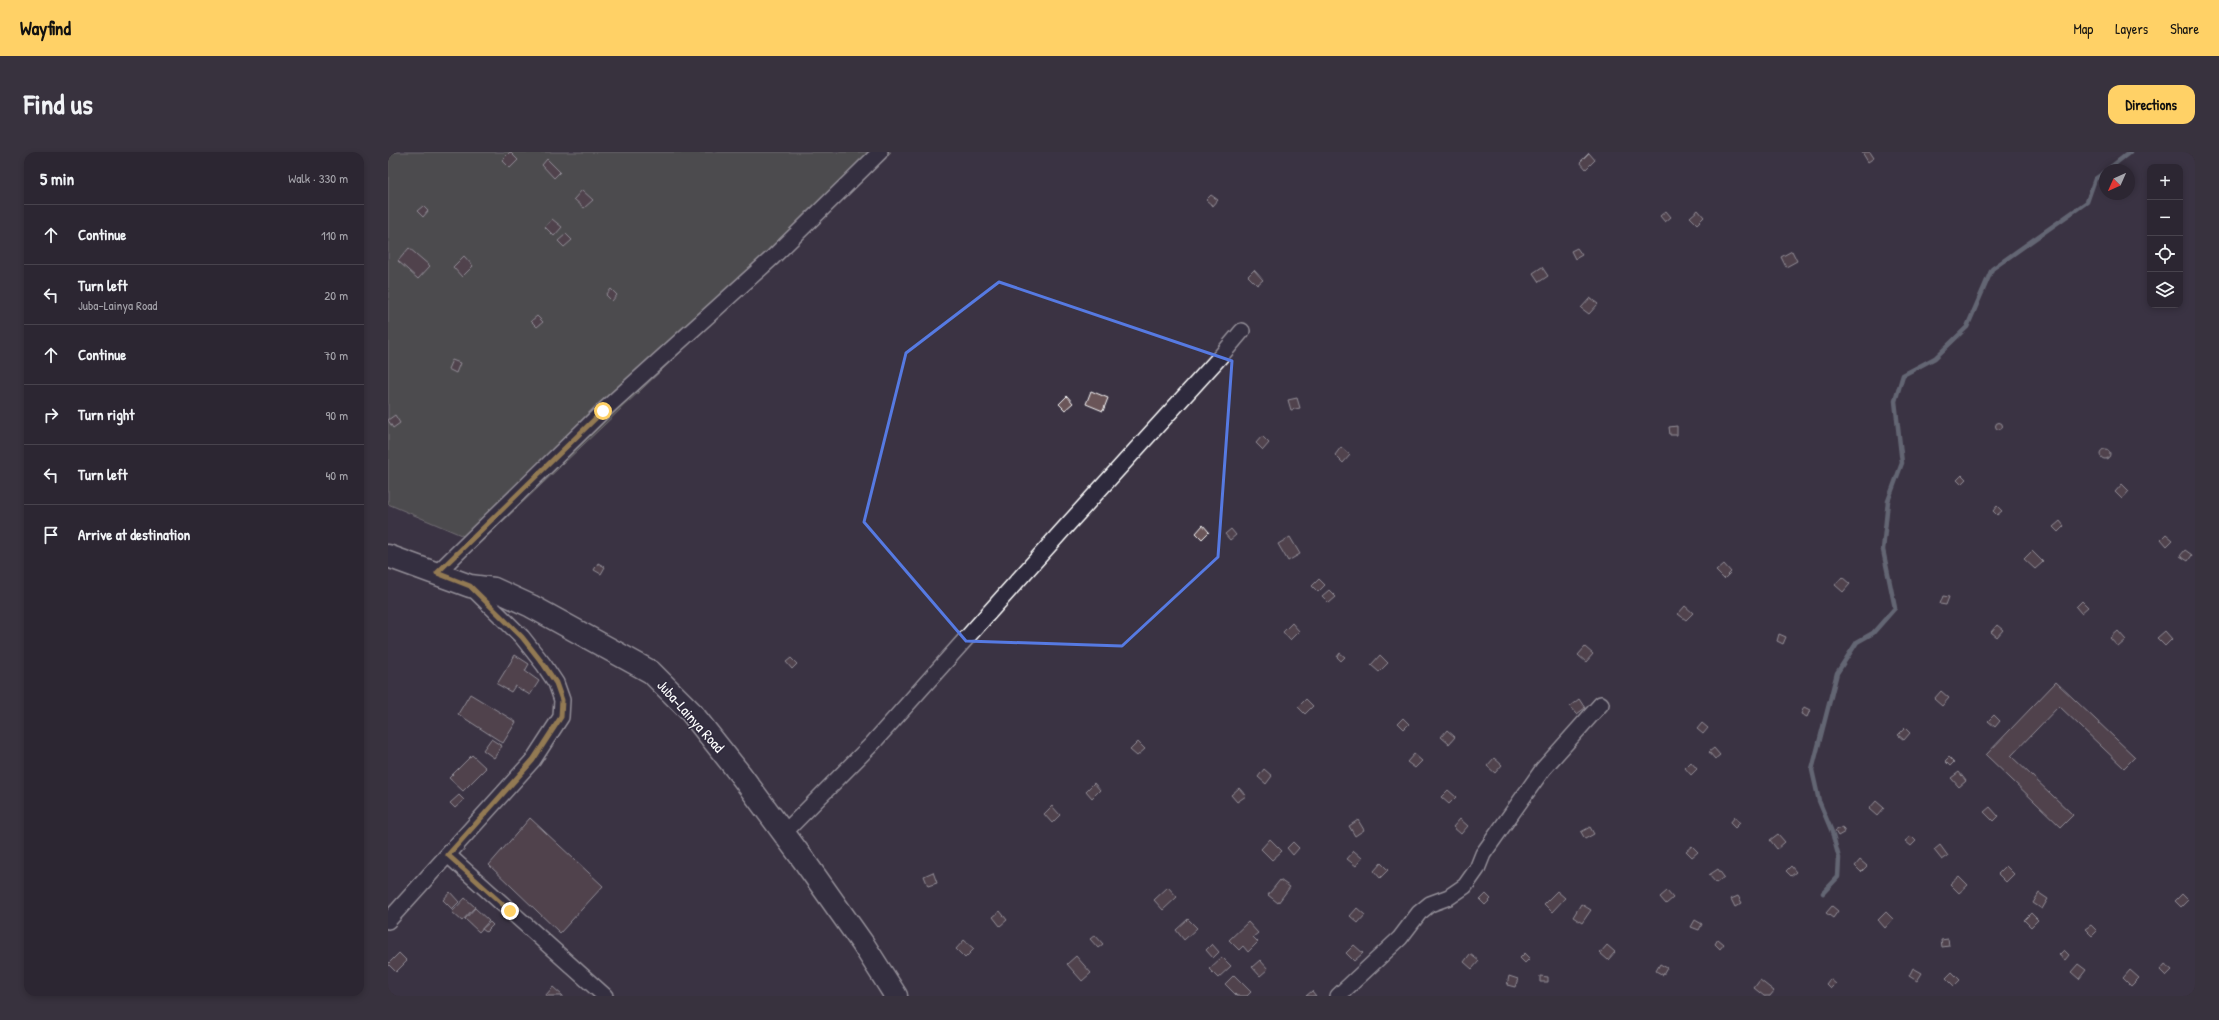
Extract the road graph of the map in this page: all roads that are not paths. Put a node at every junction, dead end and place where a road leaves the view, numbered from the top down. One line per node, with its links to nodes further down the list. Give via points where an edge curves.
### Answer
1 (880, 152): 4 (street, via 772,258 603,411)
2 (1242, 331): 7 (street, via 872,744)
3 (388, 556): 4 (main road, Juba-Lainya Road)
4 (437, 573): 5 (main road, Juba-Lainya Road)
5 (470, 586): 7 (main road, Juba-Lainya Road, via 494,589 531,606 651,672 691,712); 8 (street, via 526,642 544,665 556,683 562,700 561,717 533,760)
6 (1601, 704): 12 (street, via 1543,769 1483,854 1477,869 1465,886 1449,897 1430,904 1419,913 1400,938)
7 (784, 833): 11 (main road, Juba-Lainya Road, via 863,944)
8 (448, 855): 9 (street); 10 (street)
9 (388, 921)
10 (604, 996)
11 (896, 996)
12 (1338, 996)

